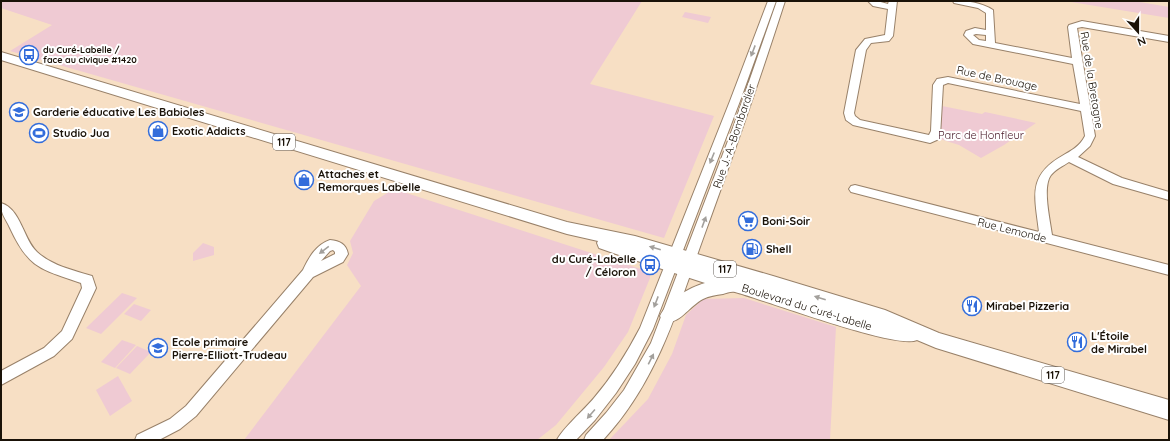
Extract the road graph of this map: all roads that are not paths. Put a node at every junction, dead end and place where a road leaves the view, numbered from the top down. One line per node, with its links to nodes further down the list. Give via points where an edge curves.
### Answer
1 (772, 1): 17 (street, Rue J.-A.-Bombardier, one-way to 17)
2 (781, 1): 17 (street, Rue J.-A.-Bombardier, one-way to 2, via 742,118)
3 (872, 1): 5 (street, Rue de Brouage, via 876,4)
4 (956, 1): 6 (street, via 979,5 988,10 991,14)
5 (893, 4): 11 (street, Rue de Brouage, via 889,36 886,39 868,41 861,50 850,118 862,124 930,138 935,136 939,119 938,85 948,80)
6 (991, 33): 8 (street); 8 (street, via 975,31 968,35 976,42)
7 (1169, 39): 10 (street, Rue de la Bretagne, via 1072,26)
8 (991, 46): 10 (street)
9 (1, 56): 17 (main road, Boulevard du Curé-Labelle / 117, via 566,228 628,253)
10 (1077, 62): 11 (street, Rue de la Bretagne)
11 (1086, 109): 12 (street, Rue de la Bretagne, via 1089,139 1084,147)
12 (1069, 157): 14 (street, via 1115,181); 16 (street, Rue de la Bretagne, via 1051,169 1044,178 1042,191)
13 (855, 189): 16 (street, Rue Lemonde)
14 (1169, 196)
15 (1, 207): 23 (street, via 9,212 27,249 38,260 87,280 89,288 67,334 49,352)
16 (1046, 238): 18 (street, Rue Lemonde)
17 (680, 262): 20 (main road, Boulevard du Curé-Labelle / 117); 21 (street); 22 (main road, Boulevard du Curé-Labelle / 117, one-way to 17, via 885,318); 26 (street, one-way to 26, via 625,367 600,402)
18 (1169, 270)
19 (308, 273): 25 (street, via 191,411 175,424)
20 (737, 286): 21 (main road, via 697,292); 22 (main road, Boulevard du Curé-Labelle / 117, via 884,330)
21 (669, 316): 27 (street, one-way to 21, via 636,385 656,350)
22 (936, 340): 24 (main road, Boulevard du Curé-Labelle / 117)
23 (1, 378)
24 (1169, 410)
25 (143, 440)
26 (565, 440)
27 (592, 440)

